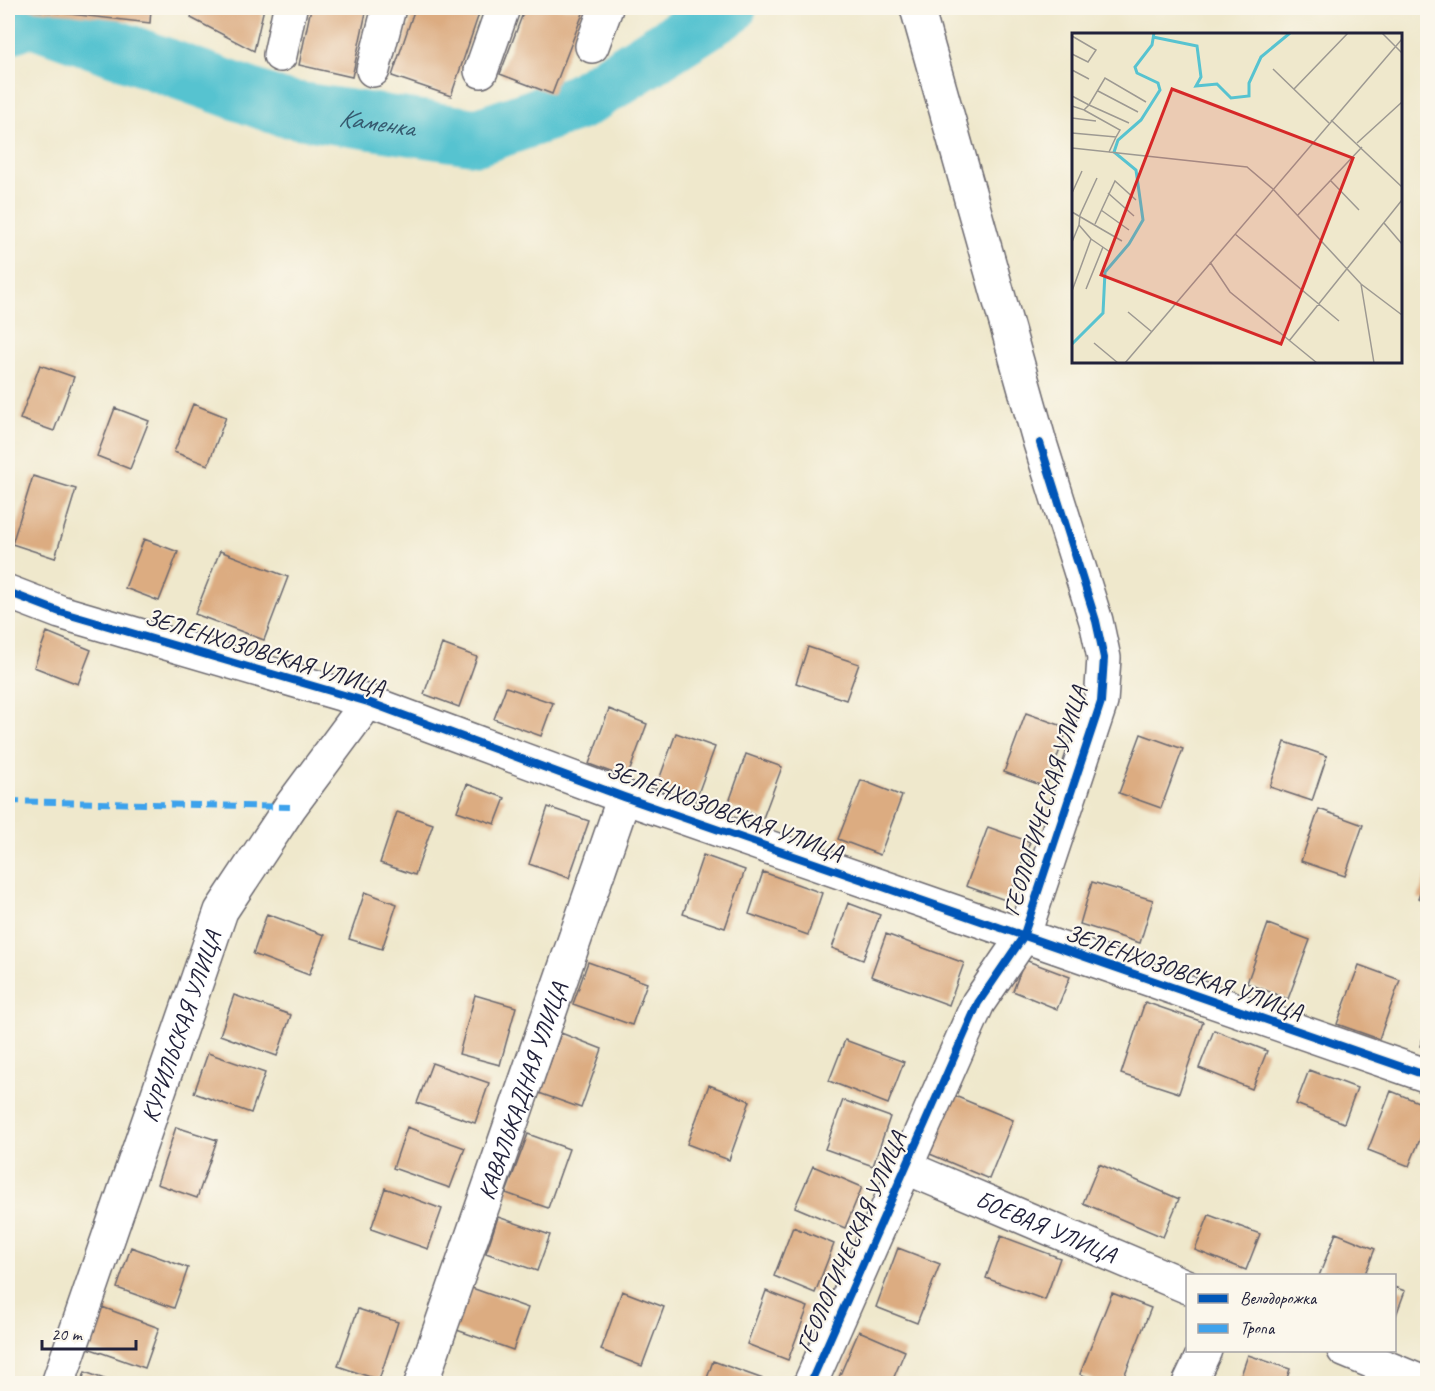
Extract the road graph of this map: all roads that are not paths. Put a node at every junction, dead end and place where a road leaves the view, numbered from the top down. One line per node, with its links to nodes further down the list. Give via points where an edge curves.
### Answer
1 (290, 8): 7 (street)
2 (389, 8): 8 (street)
3 (503, 8): 9 (street)
4 (606, 8): 6 (street)
5 (917, 8): 13 (street, ГЕОЛОГИЧЕСКАЯ УЛИЦА, via 1104,658 1101,702)
6 (592, 46)
7 (280, 55)
8 (373, 70)
9 (481, 71)
10 (8, 592): 11 (street, ЗЕЛЕНХОЗОВСКАЯ УЛИЦА, via 60,612)
11 (368, 702): 12 (street, ЗЕЛЕНХОЗОВСКАЯ УЛИЦА); 19 (street, КУРИЛЬСКАЯ УЛИЦА, via 290,807 221,911)
12 (624, 797): 13 (street, ЗЕЛЕНХОЗОВСКАЯ УЛИЦА); 20 (street, КАВАЛЬКАДНАЯ УЛИЦА)
13 (1023, 937): 14 (street, ЗЕЛЕНХОЗОВСКАЯ УЛИЦА); 15 (street, ГЕОЛОГИЧЕСКАЯ УЛИЦА, via 978,1003)
14 (1428, 1076)
15 (905, 1167): 16 (street, БОЕВАЯ УЛИЦА); 21 (street, ГЕОЛОГИЧЕСКАЯ УЛИЦА)
16 (1186, 1286)
17 (1204, 1352): 22 (street)
18 (1349, 1352): 23 (street)
19 (58, 1383)
20 (421, 1383)
21 (810, 1383)
22 (1189, 1383)
23 (1426, 1383)

